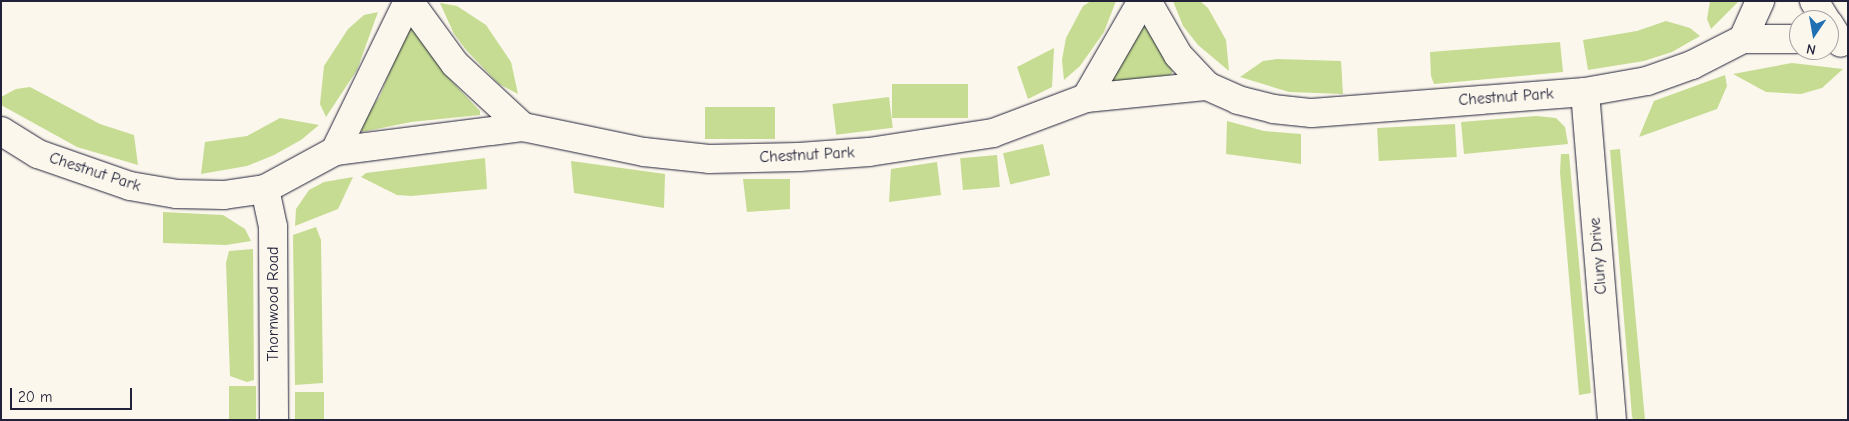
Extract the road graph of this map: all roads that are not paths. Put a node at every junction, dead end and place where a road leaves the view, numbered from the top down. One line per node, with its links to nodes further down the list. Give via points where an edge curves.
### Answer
1 (409, 1): 10 (street, via 455,64); 12 (street)
2 (1142, 1): 9 (street)
3 (1147, 1): 7 (street, Chestnut Park, via 1178,55)
4 (1760, 1): 5 (street)
5 (1743, 39): 6 (street, Chestnut Park); 8 (street, Chestnut Park, via 1692,65 1647,81)
6 (1789, 39)
7 (1207, 86): 8 (street, Chestnut Park, via 1238,100 1273,109 1312,113); 9 (street, Chestnut Park)
8 (1585, 92): 15 (street, Cluny Drive)
9 (1086, 98): 10 (street, Chestnut Park, via 992,133 868,152 776,158 709,159 644,152)
10 (523, 127): 12 (street, Chestnut Park)
11 (1, 131): 13 (street, Chestnut Park, via 38,154 130,186 187,194 224,195)
12 (335, 151): 13 (street, Chestnut Park)
13 (265, 189): 14 (street, Thornwood Road, via 273,227)
14 (274, 420)
15 (1612, 420)

